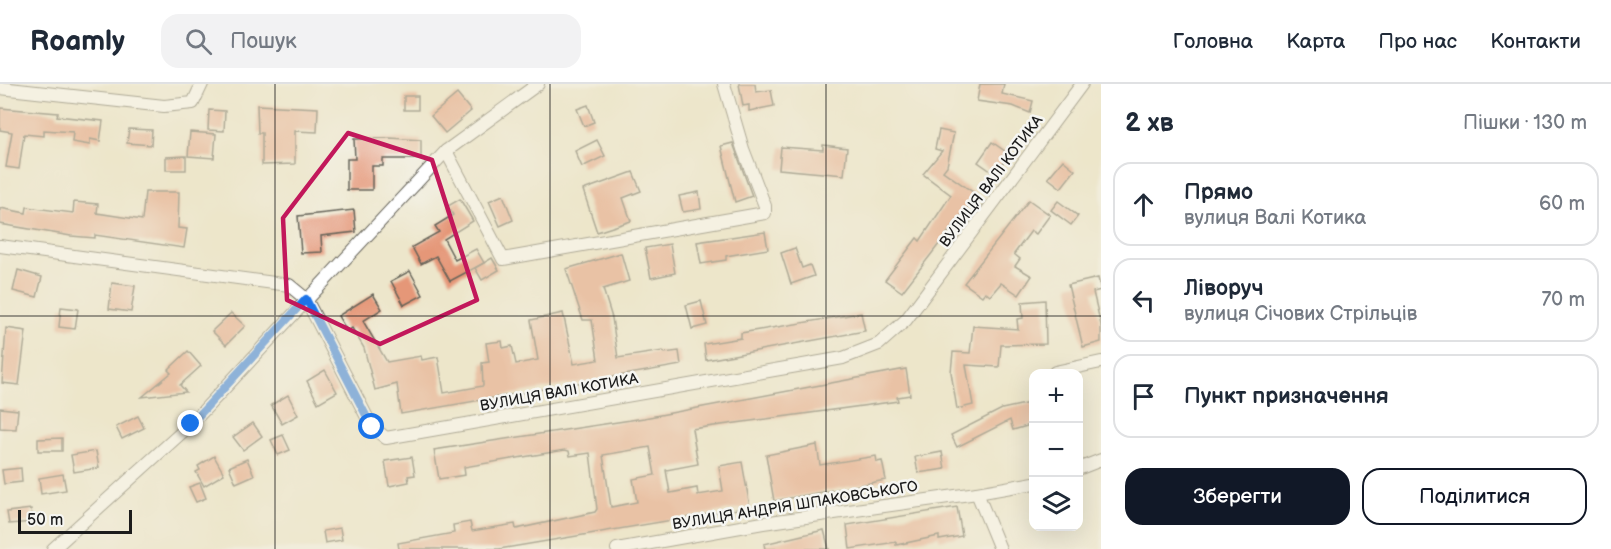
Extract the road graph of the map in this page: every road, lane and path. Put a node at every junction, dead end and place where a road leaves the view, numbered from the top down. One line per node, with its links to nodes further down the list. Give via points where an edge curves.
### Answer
1 (202, 84): 5 (street, via 193,104 164,106)
2 (538, 84): 6 (street)
3 (724, 84): 6 (street, via 765,213 504,259)
4 (1082, 84): 8 (street, ВУЛИЦЯ ВАЛІ КОТИКА, via 906,320 879,344 843,358 387,438 372,427)
5 (0, 88)
6 (446, 151): 8 (street)
7 (0, 246): 8 (street, via 290,285)
8 (306, 299): 15 (street, via 191,424)
9 (1101, 363): 10 (street)
10 (1070, 369)
11 (1101, 460): 12 (street)
12 (1083, 467)
13 (1029, 484): 14 (street, ВУЛИЦЯ АНДРІЯ ШПАКОВСЬКОГО)
14 (977, 493): 16 (street, ВУЛИЦЯ АНДРІЯ ШПАКОВСЬКОГО, via 763,523); 17 (street)
15 (53, 549)
16 (617, 549)
17 (1000, 549)

